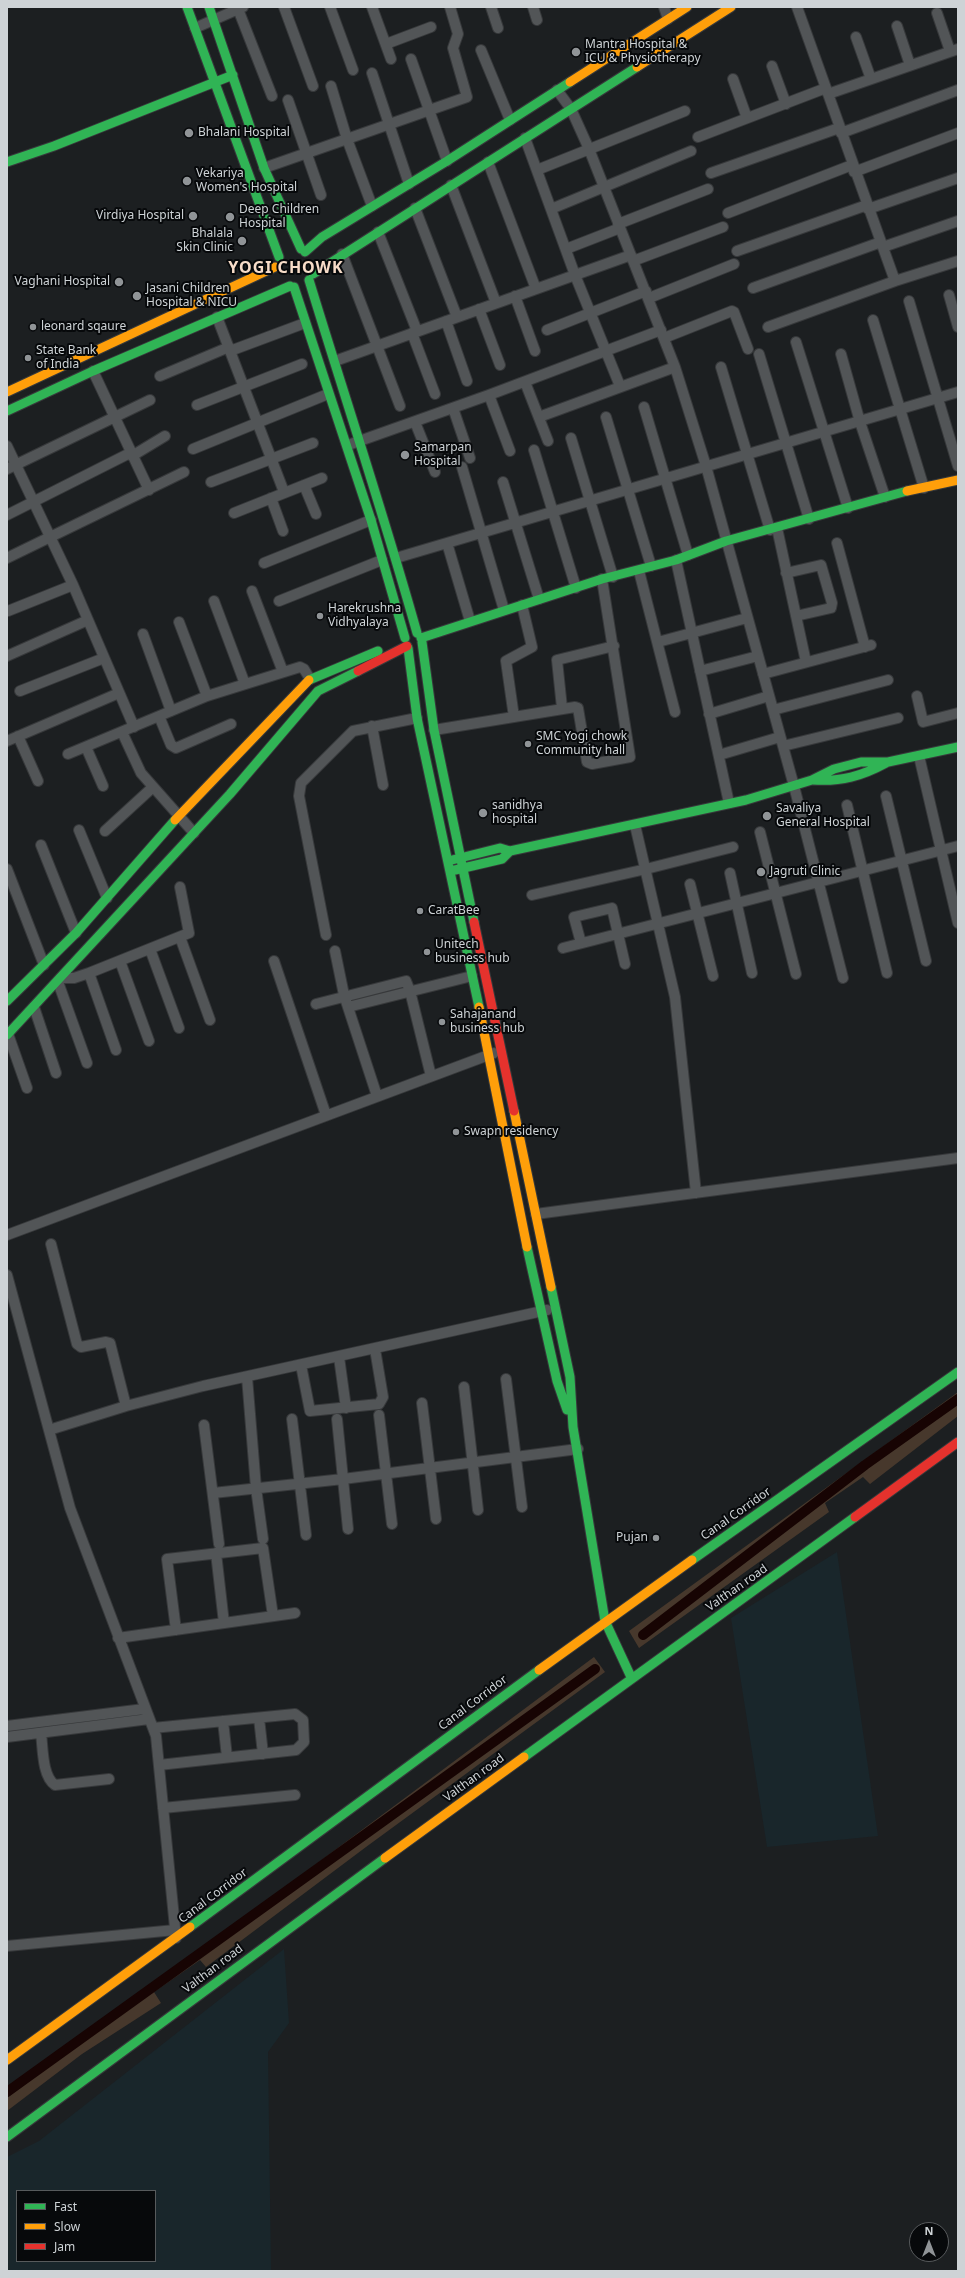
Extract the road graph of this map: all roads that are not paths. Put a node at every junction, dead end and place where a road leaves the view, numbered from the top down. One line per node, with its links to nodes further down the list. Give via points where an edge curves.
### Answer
1 (187, 7): 20 (street)
2 (210, 7): 16 (street)
3 (284, 7): 36 (street)
4 (330, 7): 30 (street)
5 (373, 7): 23 (street)
6 (450, 7): 45 (street, via 458,34 453,48 468,95)
7 (491, 7): 21 (street)
8 (533, 7): 17 (street)
9 (664, 7): 15 (street)
10 (687, 7): 15 (street)
11 (731, 7): 44 (street)
12 (797, 7): 40 (street)
13 (241, 8): 16 (street); 41 (street)
14 (937, 13): 25 (street)
15 (668, 19): 38 (street)
16 (215, 20): 20 (street); 32 (street)
17 (537, 20)
18 (896, 26): 28 (street)
19 (431, 27): 23 (street)
20 (195, 28): 35 (street)
21 (498, 28)
22 (856, 37): 34 (street)
23 (386, 44): 26 (street)
24 (481, 50): 48 (street)
25 (954, 50): 28 (street)
26 (391, 59)
27 (411, 59): 45 (street)
28 (910, 65): 34 (street)
29 (772, 66): 43 (street)
30 (354, 70)
31 (372, 73): 49 (street)
32 (233, 75): 35 (street); 61 (street)
33 (733, 79): 47 (street)
34 (871, 79): 40 (street)
35 (213, 82): 59 (street, via 54,146); 85 (street)
36 (313, 86)
37 (331, 86): 54 (street)
38 (557, 90): 44 (street); 48 (street)
39 (958, 90): 50 (street)
40 (827, 91): 43 (street); 50 (street)
41 (272, 96)
42 (288, 100): 57 (street)
43 (786, 104): 47 (street)
44 (571, 109): 53 (street); 55 (street)
45 (429, 111): 49 (street); 58 (street)
46 (685, 111): 55 (street)
47 (747, 118): 52 (street)
48 (510, 120): 58 (street)
49 (389, 124): 54 (street); 66 (street)
50 (840, 130): 62 (street); 64 (street)
51 (958, 133): 62 (street)
52 (698, 137)
53 (525, 138): 60 (street); 63 (street)
54 (347, 139): 57 (street); 71 (street)
55 (590, 149): 63 (street); 68 (street)
56 (691, 151): 68 (street)
57 (307, 153): 61 (street); 70 (street)
58 (447, 160): 66 (street)
59 (7, 162)
60 (488, 162): 67 (street); 95 (street)
61 (264, 168): 82 (street)
62 (853, 168): 72 (street); 75 (street)
63 (537, 170): 74 (street)
64 (711, 173)
65 (958, 178): 72 (street)
66 (409, 184): 71 (street)
67 (451, 185): 73 (street); 100 (street)
68 (604, 187): 74 (street); 77 (street)
69 (708, 189): 77 (street)
70 (320, 195)
71 (372, 206): 82 (street)
72 (868, 207): 80 (street); 83 (street)
73 (415, 208): 79 (street); 104 (street)
74 (551, 209): 81 (street)
75 (728, 213)
76 (958, 221): 80 (street)
77 (619, 226): 81 (street); 86 (street)
78 (723, 227): 86 (street)
79 (378, 232): 84 (street); 111 (street)
80 (882, 245): 92 (street); 94 (street)
81 (566, 249): 90 (street)
82 (303, 250): 85 (street, via 289,249); 91 (street, via 313,262)
83 (737, 251)
84 (342, 254): 91 (street); 114 (street)
85 (279, 257): 89 (street)
86 (632, 258): 90 (street); 96 (street)
87 (958, 260): 92 (street)
88 (734, 264): 96 (street)
89 (275, 267): 93 (street, via 280,279); 132 (street)
90 (576, 275): 95 (street); 102 (street)
91 (311, 277): 93 (street, via 300,286); 121 (street)
92 (895, 281): 108 (street)
93 (292, 286): 103 (street); 107 (street)
94 (753, 288)
95 (536, 290): 97 (street)
96 (647, 295): 102 (street); 112 (street)
97 (515, 296): 100 (street); 118 (street)
98 (949, 296): 109 (street)
99 (908, 301): 137 (street)
100 (496, 303): 101 (street)
101 (479, 309): 104 (street); 123 (street)
102 (590, 312): 110 (street); 117 (street)
103 (217, 317): 115 (street); 126 (street)
104 (457, 317): 106 (street)
105 (872, 320): 143 (street)
106 (446, 321): 111 (street); 128 (street)
107 (305, 323): 115 (street); 134 (street)
108 (768, 327)
109 (958, 327)
110 (547, 330)
111 (415, 332): 114 (street); 135 (street)
112 (663, 334): 116 (street, via 732,311); 117 (street); 124 (street)
113 (796, 342): 151 (street)
114 (378, 346): 121 (street); 140 (street)
115 (229, 349): 127 (street); 131 (street)
116 (748, 349)
117 (606, 350): 129 (street); 130 (street)
118 (535, 351)
119 (759, 354): 157 (street)
120 (841, 354): 149 (street)
121 (334, 361): 155 (street)
122 (302, 364): 131 (street)
123 (500, 365)
124 (675, 367): 130 (street); 167 (street)
125 (721, 367): 163 (street)
126 (93, 371): 144 (street); 146 (street)
127 (160, 376)
128 (467, 381)
129 (525, 382): 136 (street); 145 (street)
130 (620, 386): 145 (street)
131 (243, 387): 139 (street); 150 (street)
132 (7, 392)
133 (958, 392): 137 (street)
134 (328, 394): 150 (street); 159 (street)
135 (435, 394)
136 (489, 395): 142 (street); 162 (street)
137 (937, 398): 143 (street); 168 (street)
138 (150, 400): 146 (street)
139 (197, 406)
140 (400, 406)
141 (644, 407): 173 (street)
142 (453, 408): 148 (street); 166 (street)
143 (900, 410): 149 (street); 180 (street)
144 (7, 411)
145 (539, 417): 154 (street)
146 (114, 418): 164 (street); 169 (street)
147 (606, 418): 179 (street)
148 (415, 422): 155 (street); 172 (street)
149 (860, 422): 151 (street); 183 (street)
150 (257, 423): 160 (street); 165 (street)
151 (823, 432): 157 (street); 187 (street)
152 (165, 436): 164 (street)
153 (571, 438): 185 (street)
154 (548, 441)
155 (358, 442): 159 (street); 204 (street)
156 (313, 443): 165 (street)
157 (785, 443): 163 (street); 192 (street)
158 (7, 446): 169 (street)
159 (346, 446): 193 (street)
160 (193, 449)
161 (534, 450): 188 (street)
162 (510, 451)
163 (747, 454): 167 (street); 195 (street)
164 (131, 455): 181 (street); 186 (street)
165 (270, 458): 176 (street); 182 (street)
166 (470, 458)
167 (706, 466): 173 (street); 199 (street)
168 (958, 466)
169 (12, 467): 186 (street)
170 (462, 467): 197 (street)
171 (184, 472): 181 (street)
172 (435, 472)
173 (666, 477): 179 (street); 202 (street)
174 (322, 478): 178 (street)
175 (958, 480): 180 (street)
176 (211, 482)
177 (503, 482): 194 (street)
178 (304, 485): 182 (street); 190 (street)
179 (628, 488): 185 (street); 208 (street)
180 (924, 488): 183 (street)
181 (149, 490): 198 (street)
182 (284, 492): 184 (street)
183 (885, 497): 187 (street)
184 (271, 498): 189 (street); 196 (street)
185 (590, 500): 188 (street); 211 (street)
186 (34, 502): 191 (street); 198 (street)
187 (848, 508): 192 (street)
188 (553, 511): 194 (street); 214 (street)
189 (234, 513)
190 (316, 514)
191 (7, 515)
192 (810, 519): 195 (street)
193 (371, 520): 205 (street); 207 (street)
194 (516, 523): 197 (street); 216 (street)
195 (773, 529): 199 (street); 210 (street)
196 (284, 531)
197 (481, 533): 200 (street); 220 (street)
198 (50, 538): 203 (street); 213 (street)
199 (726, 541): 202 (street); 223 (street)
200 (447, 543): 204 (street); 225 (street)
201 (837, 543): 236 (street, via 868,646)
202 (688, 555): 206 (street)
203 (7, 558)
204 (396, 558): 229 (street)
205 (382, 560): 218 (street); 231 (street)
206 (676, 560): 208 (street); 227 (street)
207 (264, 563)
208 (651, 566): 209 (street)
209 (639, 571): 211 (street); 230 (street)
210 (786, 573): 222 (street); 222 (street, via 821,565 832,603 831,608)
211 (613, 577): 212 (street)
212 (602, 579): 214 (street); 232 (street)
213 (73, 585): 221 (street); 224 (street)
214 (576, 588): 216 (street)
215 (252, 590): 238 (street)
216 (539, 599): 219 (street)
217 (214, 601): 242 (street)
218 (279, 601)
219 (522, 605): 220 (street); 255 (street, via 532,647 506,660)
220 (504, 610): 225 (street)
221 (8, 611)
222 (796, 616): 236 (street)
223 (747, 618): 227 (street); 234 (street)
224 (88, 620): 233 (street); 235 (street)
225 (470, 621): 229 (street)
226 (179, 622): 245 (street)
227 (692, 632): 230 (street); 237 (street)
228 (143, 634): 250 (street)
229 (420, 638): 231 (street, via 409,633); 231 (street, via 416,649); 261 (street)
230 (658, 642): 251 (street)
231 (406, 643): 240 (street); 256 (street); 286 (street, via 318,691)
232 (614, 646): 248 (street, via 557,660); 248 (street, via 630,757 589,764 586,760 578,708)
233 (7, 656)
234 (758, 656): 237 (street); 239 (street)
235 (104, 658): 243 (street); 244 (street)
236 (806, 662): 239 (street)
237 (700, 671): 253 (street)
238 (282, 672): 240 (street, via 300,667); 242 (street)
239 (763, 674): 246 (street)
240 (310, 680): 281 (street)
241 (888, 680): 249 (street)
242 (245, 684): 245 (street)
243 (20, 691)
244 (119, 693): 260 (street); 263 (street)
245 (207, 696): 250 (street)
246 (769, 696): 249 (street); 253 (street)
247 (917, 696): 252 (street, via 923,722)
248 (562, 708): 255 (street)
249 (773, 710): 265 (street)
250 (171, 711): 254 (street)
251 (676, 712)
252 (958, 713)
253 (709, 714): 269 (street)
254 (159, 716): 258 (street, via 172,745 176,748); 260 (street)
255 (514, 717): 261 (street)
256 (418, 718): 259 (street); 293 (street)
257 (898, 718): 265 (street)
258 (231, 724)
259 (372, 726): 274 (street); 313 (street, via 350,734 299,787)
260 (134, 727): 262 (street)
261 (434, 730): 292 (street)
262 (122, 732): 266 (street); 277 (street, via 138,769)
263 (18, 736): 264 (street); 273 (street)
264 (7, 741)
265 (782, 742): 269 (street); 276 (street)
266 (86, 747): 268 (street); 275 (street)
267 (958, 747): 270 (street)
268 (68, 754)
269 (719, 755): 279 (street)
270 (919, 756): 271 (street); 291 (street)
271 (888, 762): 272 (street, via 860,762 834,769); 272 (street, via 861,776 837,782)
272 (812, 780): 276 (street)
273 (38, 781)
274 (383, 785)
275 (103, 786)
276 (794, 786): 279 (street); 301 (street)
277 (153, 787): 281 (street); 284 (street)
278 (886, 796): 294 (street)
279 (729, 803): 282 (street)
280 (847, 805): 299 (street)
281 (179, 816): 286 (street); 306 (street)
282 (635, 825): 290 (street); 297 (street)
283 (79, 830): 306 (street)
284 (105, 832)
285 (760, 832): 304 (street)
286 (194, 833): 331 (street)
287 (41, 845): 311 (street)
288 (733, 846): 297 (street)
289 (958, 846): 291 (street)
290 (510, 851): 292 (street, via 500,848); 295 (street, via 502,859)
291 (941, 851): 294 (street); 309 (street)
292 (461, 858): 293 (street); 295 (street)
293 (448, 861): 298 (street)
294 (902, 861): 299 (street); 321 (street)
295 (463, 868): 298 (street); 343 (street)
296 (7, 869): 323 (street)
297 (646, 869): 305 (street); 310 (street)
298 (450, 871): 328 (street)
299 (862, 871): 301 (street); 326 (street)
300 (730, 873): 307 (street)
301 (819, 883): 304 (street); 330 (street)
302 (690, 884): 308 (street)
303 (180, 887): 314 (street, via 190,932)
304 (776, 894): 307 (street); 327 (street)
305 (532, 895)
306 (107, 898): 311 (street)
307 (737, 904): 308 (street); 325 (street)
308 (699, 914): 310 (street); 329 (street)
309 (958, 923)
310 (659, 924): 312 (street); 352 (street, via 675,997)
311 (76, 933): 323 (street)
312 (619, 933): 315 (street); 315 (street, via 613,909 574,917); 322 (street)
313 (326, 935)
314 (180, 937): 317 (street); 338 (street)
315 (581, 943): 316 (street)
316 (563, 948)
317 (150, 949): 319 (street); 339 (street)
318 (335, 951): 333 (street)
319 (120, 961): 324 (street); 341 (street)
320 (274, 961): 350 (street)
321 (926, 961)
322 (625, 964)
323 (44, 965): 334 (street)
324 (89, 973): 331 (street); 342 (street)
325 (752, 973)
326 (887, 973)
327 (796, 974)
328 (472, 976): 332 (street); 344 (street)
329 (713, 976)
330 (843, 978)
331 (60, 980): 336 (street); 345 (street)
332 (410, 991): 333 (street, via 404,980); 337 (street); 347 (street)
333 (344, 995): 335 (street); 337 (street)
334 (7, 1000)
335 (316, 1004)
336 (34, 1007): 340 (street); 346 (street)
337 (348, 1007): 349 (street)
338 (210, 1020)
339 (179, 1028)
340 (8, 1035): 348 (street)
341 (148, 1041)
342 (116, 1050)
343 (502, 1051): 344 (street); 353 (street)
344 (489, 1054): 347 (street); 358 (street, via 520,1216)
345 (87, 1063)
346 (56, 1073)
347 (431, 1076): 349 (street)
348 (27, 1088)
349 (377, 1096): 350 (street)
350 (326, 1115): 354 (street)
351 (958, 1158): 352 (street)
352 (696, 1193): 353 (street)
353 (536, 1214): 357 (street)
354 (7, 1235)
355 (51, 1244): 367 (street, via 77,1344 81,1346 110,1343)
356 (7, 1275): 374 (street)
357 (555, 1307): 358 (street); 373 (street, via 570,1377)
358 (542, 1312): 359 (street); 373 (street, via 557,1381)
359 (375, 1349): 360 (street); 368 (street, via 382,1400 379,1404)
360 (339, 1357): 361 (street); 368 (street)
361 (301, 1365): 363 (street); 368 (street, via 308,1410 313,1412)
362 (958, 1372): 395 (street, Canal Corridor)
363 (246, 1377): 367 (street); 383 (street)
364 (506, 1379): 377 (street)
365 (464, 1387): 378 (street)
366 (422, 1403): 379 (street)
367 (126, 1406): 374 (street)
368 (346, 1408)
369 (379, 1415): 380 (street)
370 (292, 1419): 382 (street)
371 (337, 1419): 381 (street)
372 (204, 1425): 384 (street)
373 (573, 1427): 376 (street)
374 (50, 1430): 398 (street, via 70,1508)
375 (958, 1442): 399 (street, Valthan road)
376 (578, 1449): 377 (street); 395 (street)
377 (516, 1457): 378 (street); 385 (street)
378 (473, 1462): 379 (street); 386 (street)
379 (430, 1469): 380 (street); 387 (street)
380 (386, 1473): 381 (street); 388 (street)
381 (343, 1479): 382 (street); 389 (street)
382 (300, 1483): 383 (street); 390 (street)
383 (256, 1488): 384 (street); 391 (street)
384 (213, 1493): 392 (street)
385 (522, 1507)
386 (478, 1510)
387 (436, 1519)
388 (392, 1524)
389 (348, 1529)
390 (306, 1536)
391 (263, 1539)
392 (218, 1548): 394 (street, via 263,1548); 396 (street); 397 (street, via 167,1559)
393 (295, 1613): 394 (street)
394 (272, 1616): 396 (street)
395 (605, 1621): 399 (street); 413 (street, Canal Corridor)
396 (224, 1623): 397 (street)
397 (176, 1630): 398 (street)
398 (118, 1638): 400 (street)
399 (631, 1677): 416 (street, Valthan road)
400 (144, 1709): 403 (street); 404 (street)
401 (259, 1718): 402 (street); 407 (street); 407 (street, via 295,1714 303,1720 304,1742 301,1747 296,1750)
402 (222, 1721): 403 (street, via 169,1726); 408 (street)
403 (151, 1723): 405 (street); 409 (street, via 156,1736)
404 (7, 1726)
405 (41, 1733): 406 (street); 410 (street, via 47,1774 55,1785)
406 (7, 1737)
407 (263, 1754): 408 (street)
408 (227, 1757): 409 (street)
409 (159, 1765): 412 (street)
410 (109, 1779)
411 (295, 1795): 412 (street)
412 (162, 1808): 413 (street)
413 (176, 1934): 414 (street); 415 (street, Canal Corridor)
414 (7, 1946)
415 (7, 2060)
416 (7, 2137)

